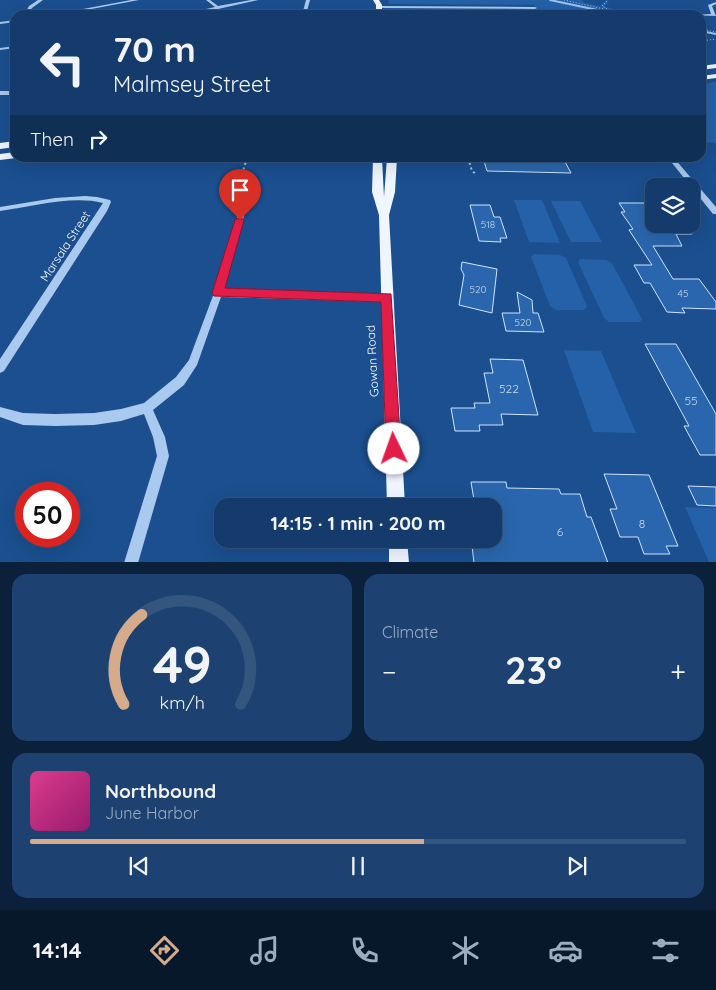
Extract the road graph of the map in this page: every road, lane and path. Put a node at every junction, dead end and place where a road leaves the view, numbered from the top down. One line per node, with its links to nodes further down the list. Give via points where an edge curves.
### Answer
1 (41, 0): 13 (street)
2 (137, 0): 14 (street)
3 (208, 0): 11 (street)
4 (256, 0): 11 (street)
5 (564, 0): 16 (path)
6 (608, 0): 17 (path, via 602,6)
7 (625, 0): 8 (street)
8 (632, 2)
9 (378, 3): 12 (street)
10 (716, 3): 18 (street, via 710,5)
11 (218, 8): 15 (street)
12 (535, 8)
13 (28, 10)
14 (81, 10)
15 (207, 10)
16 (606, 10)
17 (611, 10)
18 (715, 15)
19 (246, 162): 24 (path, via 243,171)
20 (377, 162): 29 (main road, Gowan Road, via 377,192)
21 (392, 162): 29 (main road, Gowan Road, via 390,192)
22 (469, 162): 25 (path)
23 (674, 162): 28 (street)
24 (247, 173)
25 (476, 174)
26 (250, 184): 30 (street)
27 (0, 210): 32 (street, Marsala Street, via 77,199 98,198 107,202)
28 (716, 212)
29 (384, 215): 31 (main road, Gowan Road)
30 (218, 293): 31 (street); 33 (street, via 193,362 180,381)
31 (386, 298): 35 (main road, Gowan Road)
32 (0, 368)
33 (147, 408): 34 (street, via 94,419 23,419); 37 (street, via 163,456)
34 (0, 412)
35 (396, 498)
36 (398, 548): 38 (main road)
37 (131, 562)
38 (399, 562)

